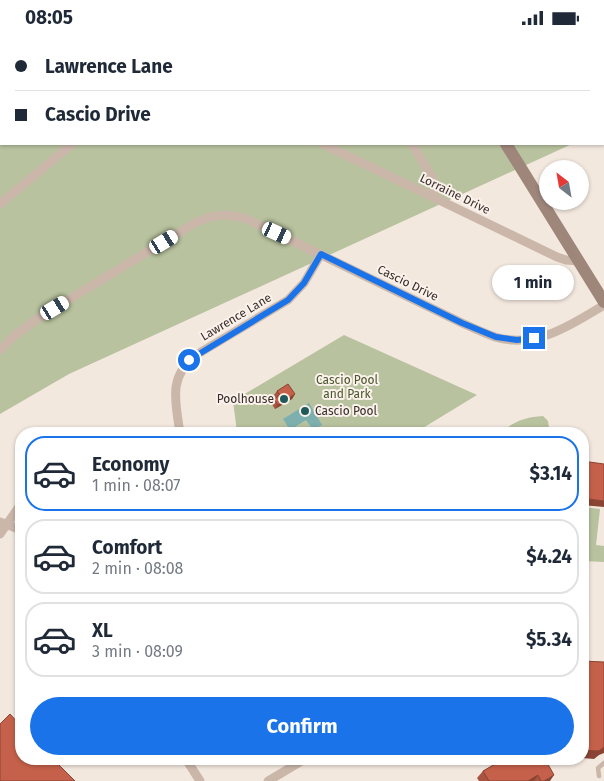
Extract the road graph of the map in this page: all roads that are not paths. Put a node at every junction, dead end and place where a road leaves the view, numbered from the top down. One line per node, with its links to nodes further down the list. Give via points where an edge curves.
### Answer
1 (71, 145): 6 (street)
2 (325, 145): 5 (street, Lorraine Drive)
3 (413, 145): 5 (street, via 435,184)
4 (507, 145): 8 (main road)
5 (433, 197): 8 (street, Lorraine Drive, via 557,257)
6 (0, 204)
7 (321, 254): 10 (street, Cascio Drive, via 496,337 517,340 552,334); 11 (street, Cascio Drive, via 247,219 228,214 206,217 40,317); 12 (street, Lawrence Lane, via 304,283 288,300 184,365 174,391)
8 (578, 261): 9 (main road)
9 (600, 287): 10 (main road)
10 (604, 303)
11 (0, 350)
12 (179, 427)
13 (15, 510): 14 (street)
14 (3, 523): 15 (street); 16 (street)
15 (15, 528)
16 (0, 534)
17 (604, 763): 20 (lane, via 598,768)
18 (190, 765): 21 (street)
19 (296, 765): 22 (street)
20 (599, 776)
21 (200, 781)
22 (268, 781)

